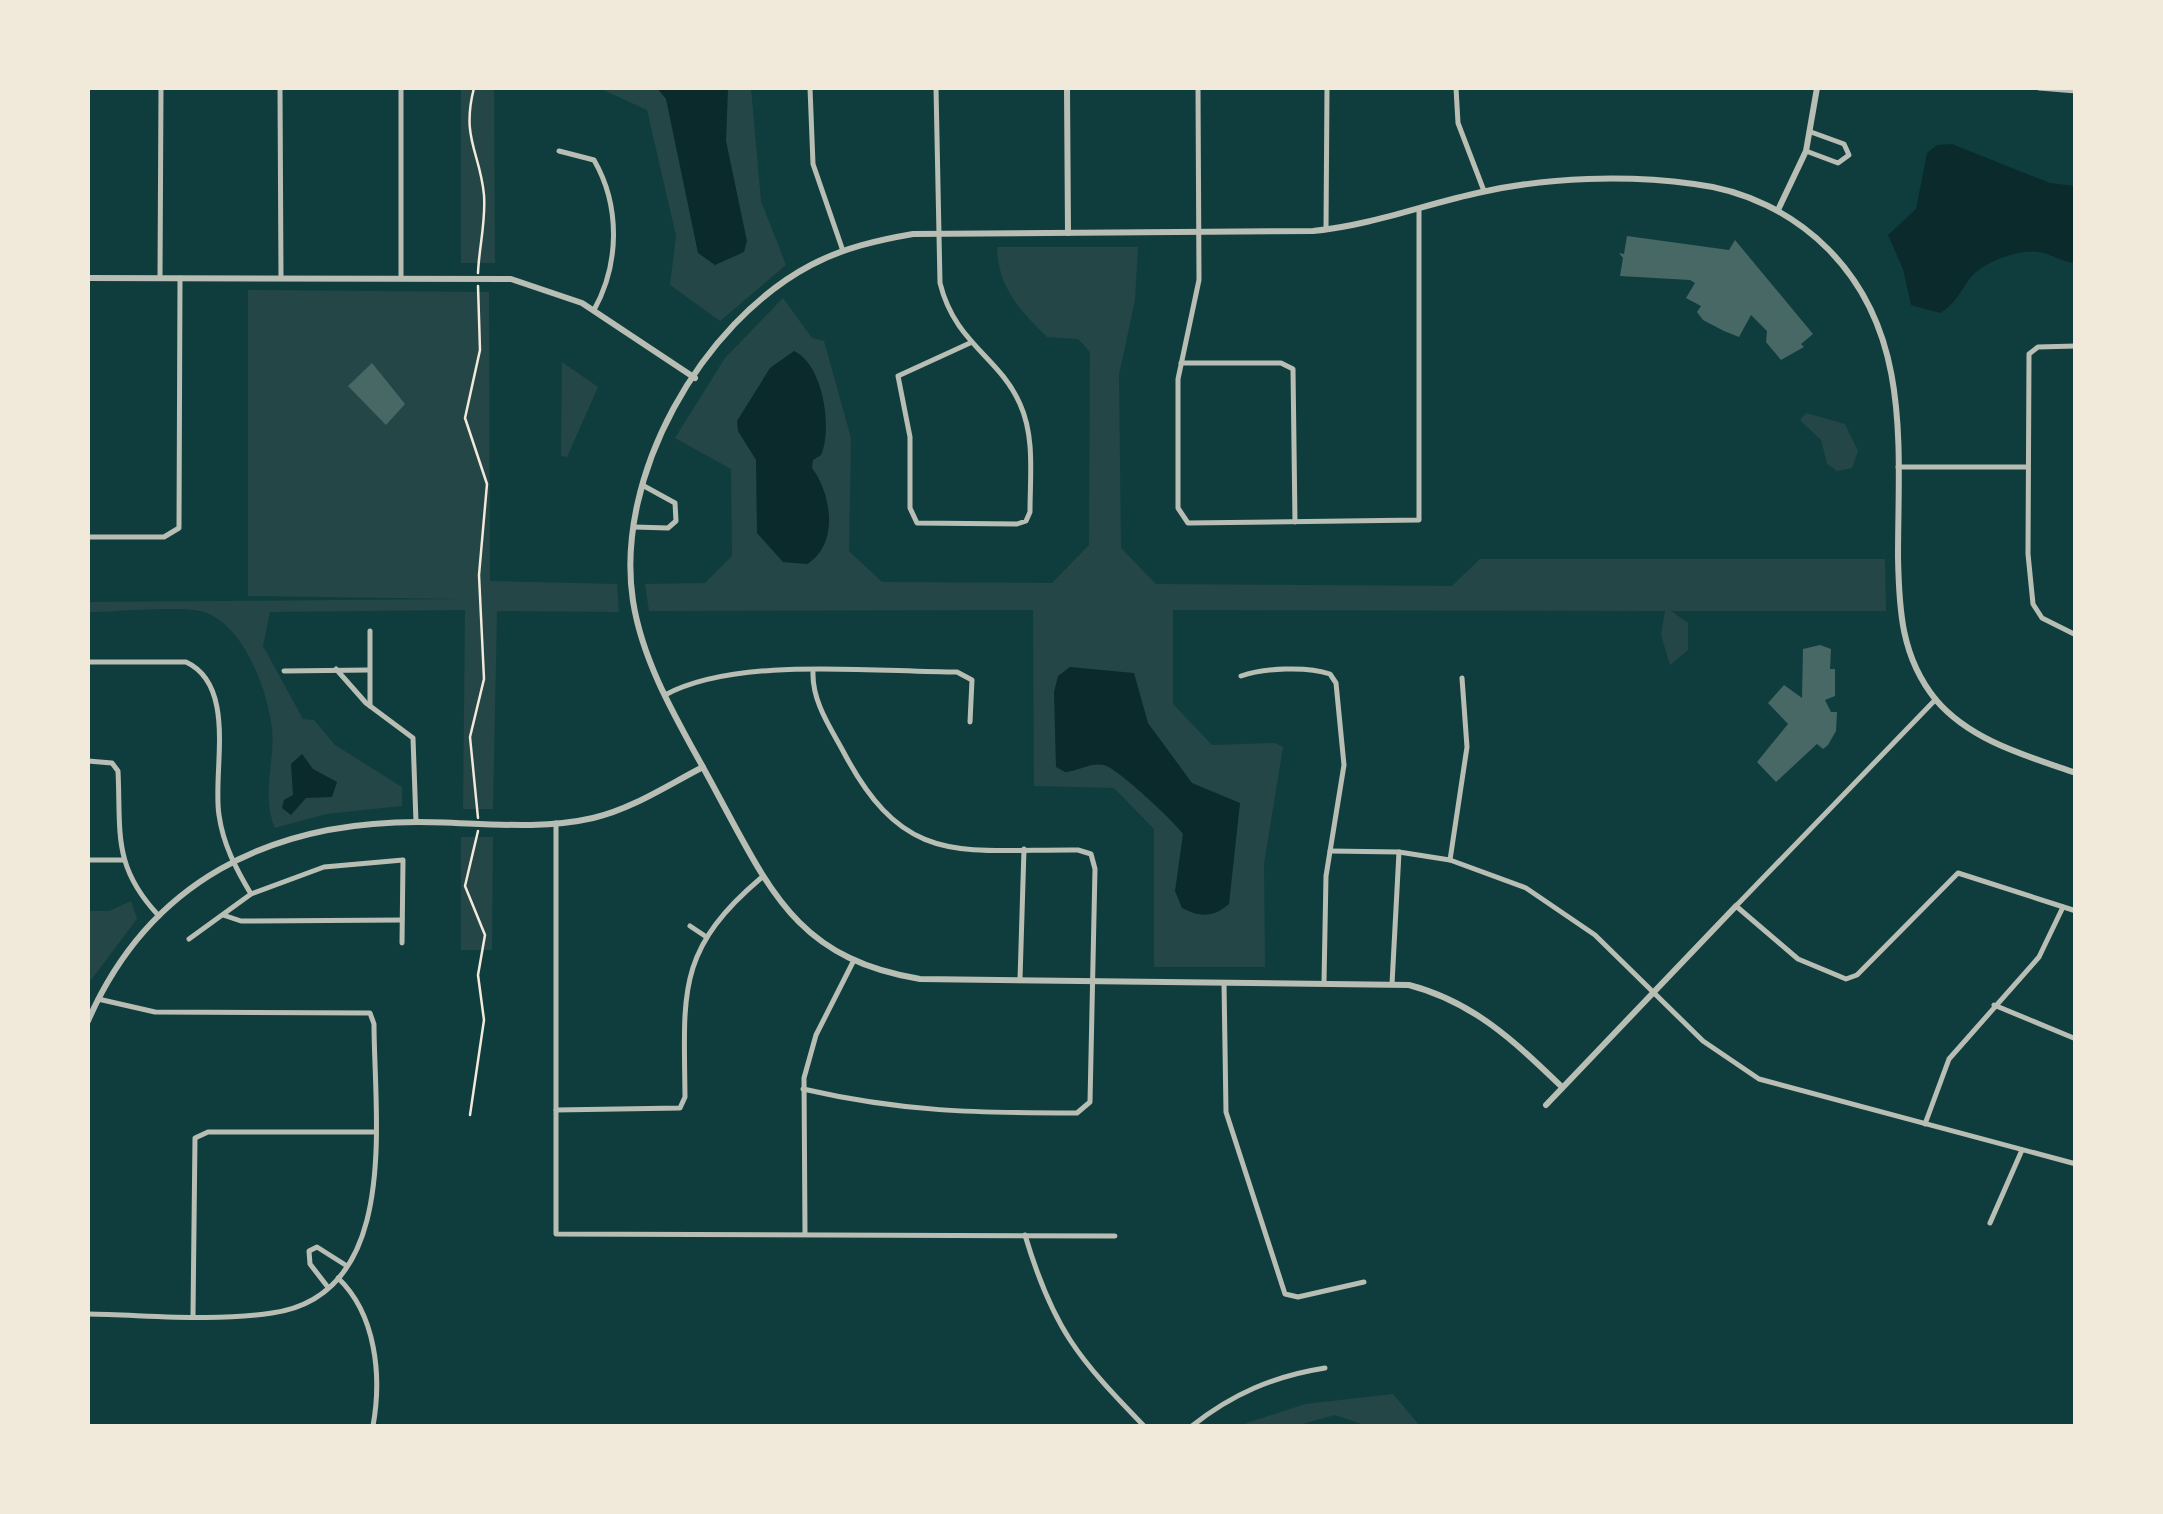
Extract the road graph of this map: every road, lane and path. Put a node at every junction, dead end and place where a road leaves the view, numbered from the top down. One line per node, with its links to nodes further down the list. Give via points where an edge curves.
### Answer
1 (161, 88): 27 (street)
2 (280, 88): 29 (street)
3 (402, 88): 30 (street)
4 (474, 88): 25 (path, via 470,146 484,192)
5 (810, 88): 24 (street, via 812,164)
6 (936, 88): 22 (street)
7 (1067, 88): 23 (street)
8 (1198, 88): 21 (street)
9 (1326, 88): 20 (street)
10 (1456, 88): 17 (street, via 1458,124)
11 (1816, 88): 14 (street)
12 (2039, 88): 13 (street)
13 (2076, 92)
14 (1811, 132): 16 (street); 16 (street, via 1844,144 1849,156 1838,163)
15 (559, 151): 32 (street, via 594,160 610,210 612,269)
16 (1806, 151): 19 (street)
17 (1484, 191): 18 (street); 19 (street, via 1550,182 1683,183 1730,191)
18 (1419, 210): 20 (street); 42 (street, via 1420,516 1408,524)
19 (1778, 210): 39 (street, via 1840,261 1878,319 1895,381)
20 (1326, 230): 21 (street)
21 (1198, 232): 23 (street); 35 (street, via 1197,298)
22 (936, 233): 23 (street); 24 (street); 33 (street, via 945,302)
23 (1068, 233)
24 (843, 251): 36 (street, via 759,301)
25 (478, 272)
26 (88, 278): 27 (street)
27 (160, 278): 28 (street)
28 (180, 278): 29 (street); 44 (street, via 179,528 164,537)
29 (280, 278): 30 (street)
30 (401, 278): 32 (street, via 525,281)
31 (478, 292): 61 (path, via 480,350 465,418 487,484 479,590 484,679 470,737)
32 (594, 310): 36 (street)
33 (970, 343): 38 (street); 38 (street, via 898,376 916,523 1026,520 1030,451)
34 (2076, 346): 40 (street, via 2038,347 2028,354)
35 (1182, 363): 42 (street, via 1281,363 1293,369); 42 (street, via 1180,517 1193,524)
36 (695, 378): 41 (street, via 654,446)
37 (1028, 402): 38 (street)
38 (1020, 404)
39 (1898, 467): 40 (street); 55 (street, via 1902,630)
40 (2027, 467): 46 (street, via 2032,604 2042,618)
41 (641, 484): 43 (street); 43 (street, via 675,503 676,522 668,528)
42 (1295, 523)
43 (632, 527): 54 (street, via 636,615)
44 (88, 537)
45 (370, 631): 49 (street)
46 (2076, 635)
47 (88, 662): 71 (street, via 180,662 198,671 219,722 218,808)
48 (336, 669): 49 (street); 50 (street); 56 (street)
49 (369, 670): 56 (street)
50 (284, 671)
51 (814, 672): 54 (street, via 722,674); 57 (street, via 964,674 972,684); 65 (street, via 822,710 847,758 870,800 894,823 934,845)
52 (1241, 676): 66 (street, via 1318,671 1334,678 1344,765)
53 (1462, 678): 70 (street, via 1466,758)
54 (665, 694): 59 (street)
55 (1936, 699): 60 (street, via 2002,747); 74 (street)
56 (370, 706): 62 (street, via 417,746)
57 (970, 722)
58 (88, 761): 69 (street, via 118,770)
59 (703, 766): 63 (street, via 609,813); 72 (street)
60 (2076, 773)
61 (478, 818)
62 (416, 822): 63 (street); 71 (street, via 308,832)
63 (556, 822): 98 (street)
64 (478, 828): 99 (path, via 465,886 484,935 478,975 484,1020)
65 (1024, 849): 85 (street); 86 (street, via 1078,850 1093,858)
66 (1330, 852): 67 (street); 88 (street)
67 (1399, 852): 70 (street); 89 (street)
68 (88, 860): 69 (street)
69 (123, 860): 77 (street, via 135,888)
70 (1450, 860): 90 (street, via 1549,901)
71 (233, 861): 73 (street); 77 (street)
72 (762, 878): 81 (street); 84 (street, via 804,931)
73 (251, 894): 78 (street); 79 (street, via 324,866 403,860)
74 (1736, 906): 75 (street, via 1798,959 1846,979 1958,874); 90 (street)
75 (2063, 906): 76 (street); 92 (street, via 2039,958)
76 (2076, 911)
77 (159, 916): 91 (street)
78 (223, 916): 79 (street, via 241,922); 82 (street)
79 (402, 920): 83 (street)
80 (690, 926): 81 (street)
81 (705, 936): 98 (street, via 685,996 680,1108)
82 (190, 940)
83 (402, 943)
84 (854, 962): 85 (street, via 920,979); 96 (street, via 816,1035)
85 (1020, 979): 86 (street)
86 (1090, 980): 87 (street); 96 (street, via 1090,1102 1082,1112 922,1112)
87 (1224, 981): 88 (street); 110 (street, via 1226,1112 1285,1294)
88 (1324, 982): 89 (street)
89 (1392, 984): 95 (street, via 1442,995 1478,1013)
90 (1652, 992): 95 (street); 100 (street, via 1721,1056 1759,1079)
91 (98, 999): 93 (street); 101 (street, via 155,1012 370,1012)
92 (1994, 1005): 94 (street); 100 (street, via 1948,1059)
93 (88, 1021)
94 (2076, 1038)
95 (1562, 1087): 97 (street)
96 (802, 1089): 105 (street)
97 (1546, 1105)
98 (556, 1110): 105 (street, via 556,1234)
99 (470, 1115)
100 (1926, 1124): 102 (street)
101 (374, 1132): 108 (street, via 368,1228); 113 (street, via 208,1132 195,1138)
102 (2022, 1150): 103 (street); 104 (street)
103 (2076, 1164)
104 (1990, 1224)
105 (805, 1234): 106 (street)
106 (1025, 1236): 107 (street); 116 (street, via 1043,1296 1080,1360)
107 (1115, 1236)
108 (347, 1266): 109 (street); 111 (street, via 323,1250 308,1251)
109 (338, 1278): 111 (street); 115 (street, via 371,1335)
110 (1364, 1282)
111 (327, 1286): 113 (street, via 272,1313)
112 (88, 1314): 113 (street)
113 (193, 1315)
114 (1325, 1368): 117 (street, via 1286,1374 1241,1393)
115 (374, 1426)
116 (1144, 1426)
117 (1192, 1426)

